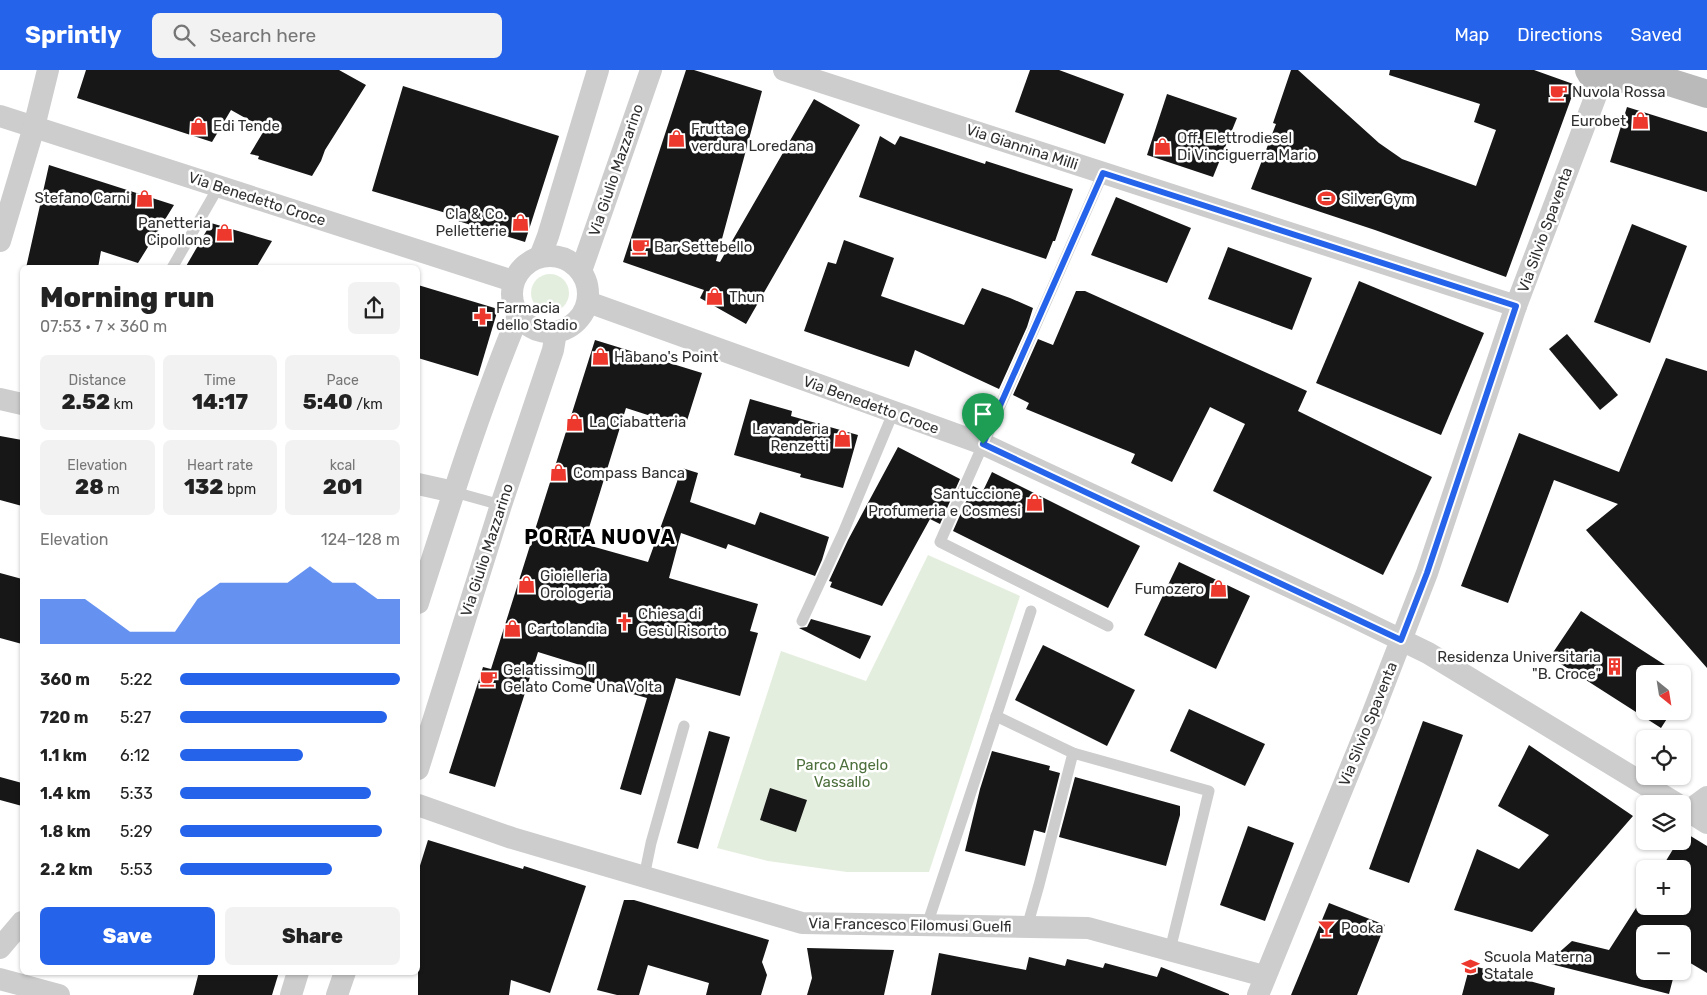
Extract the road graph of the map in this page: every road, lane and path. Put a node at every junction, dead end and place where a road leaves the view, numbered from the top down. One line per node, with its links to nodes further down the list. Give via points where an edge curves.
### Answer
1 (48, 70): 10 (street)
2 (598, 70): 14 (street)
3 (651, 70): 16 (street, Via Giulio Mazzarino)
4 (784, 70): 11 (street, Via Giannina Milli)
5 (1626, 70): 7 (main road, via 1621,78 1606,83)
6 (1648, 72): 8 (main road)
7 (1595, 76): 19 (street, Via Silvio Spaventa)
8 (1707, 94)
9 (0, 116): 10 (street, Via Benedetto Croce)
10 (34, 127): 12 (street, Via Benedetto Croce); 13 (street)
11 (1103, 173): 19 (street, Via Giannina Milli); 25 (lane)
12 (219, 186): 15 (lane); 17 (street, Via Benedetto Croce)
13 (0, 241)
14 (540, 257): 16 (street, via 562,257); 17 (street, via 522,267)
15 (174, 265)
16 (581, 271): 18 (street, via 586,280)
17 (514, 281): 20 (street, via 511,297)
18 (588, 302): 21 (street, via 577,322); 24 (street, Via Benedetto Croce)
19 (1516, 306): 33 (street, Via Silvio Spaventa, via 1427,573)
20 (518, 316): 21 (street, via 535,330); 27 (street)
21 (556, 332): 28 (street, Via Giulio Mazzarino, via 553,350)
22 (0, 399): 23 (street)
23 (20, 404)
24 (894, 413): 25 (street, Via Benedetto Croce); 31 (lane)
25 (983, 444): 32 (lane, via 940,542); 33 (street, Via Benedetto Croce)
26 (420, 484): 27 (street)
27 (454, 492): 28 (lane); 29 (street)
28 (501, 505): 37 (street, Via Giulio Mazzarino)
29 (420, 597)
30 (1031, 610): 34 (lane)
31 (802, 621)
32 (1108, 626)
33 (1401, 640): 38 (street, Via Benedetto Croce, via 1441,660); 53 (street, Via Silvio Spaventa)
34 (996, 716): 36 (lane); 46 (lane)
35 (684, 726): 44 (lane)
36 (1073, 753): 47 (lane); 49 (lane, via 1209,791)
37 (420, 763)
38 (1663, 795)
39 (1707, 797): 40 (street)
40 (1691, 804)
41 (420, 806): 44 (street, Via Francesco Filomusi Guelfi, via 512,838)
42 (1691, 812): 43 (street, Via Benedetto Croce)
43 (1707, 823)
44 (644, 877): 46 (street, Via Francesco Filomusi Guelfi, via 802,923)
45 (20, 924): 48 (street)
46 (927, 925): 47 (street, Via Francesco Filomusi Guelfi)
47 (1026, 927): 49 (street, Via Francesco Filomusi Guelfi, via 1088,928)
48 (0, 948)
49 (1170, 950): 53 (street, Via Francesco Filomusi Guelfi)
50 (297, 975): 55 (street)
51 (344, 975): 56 (street)
52 (0, 979): 54 (street)
53 (1261, 986)
54 (59, 995)
55 (291, 995)
56 (337, 995)

